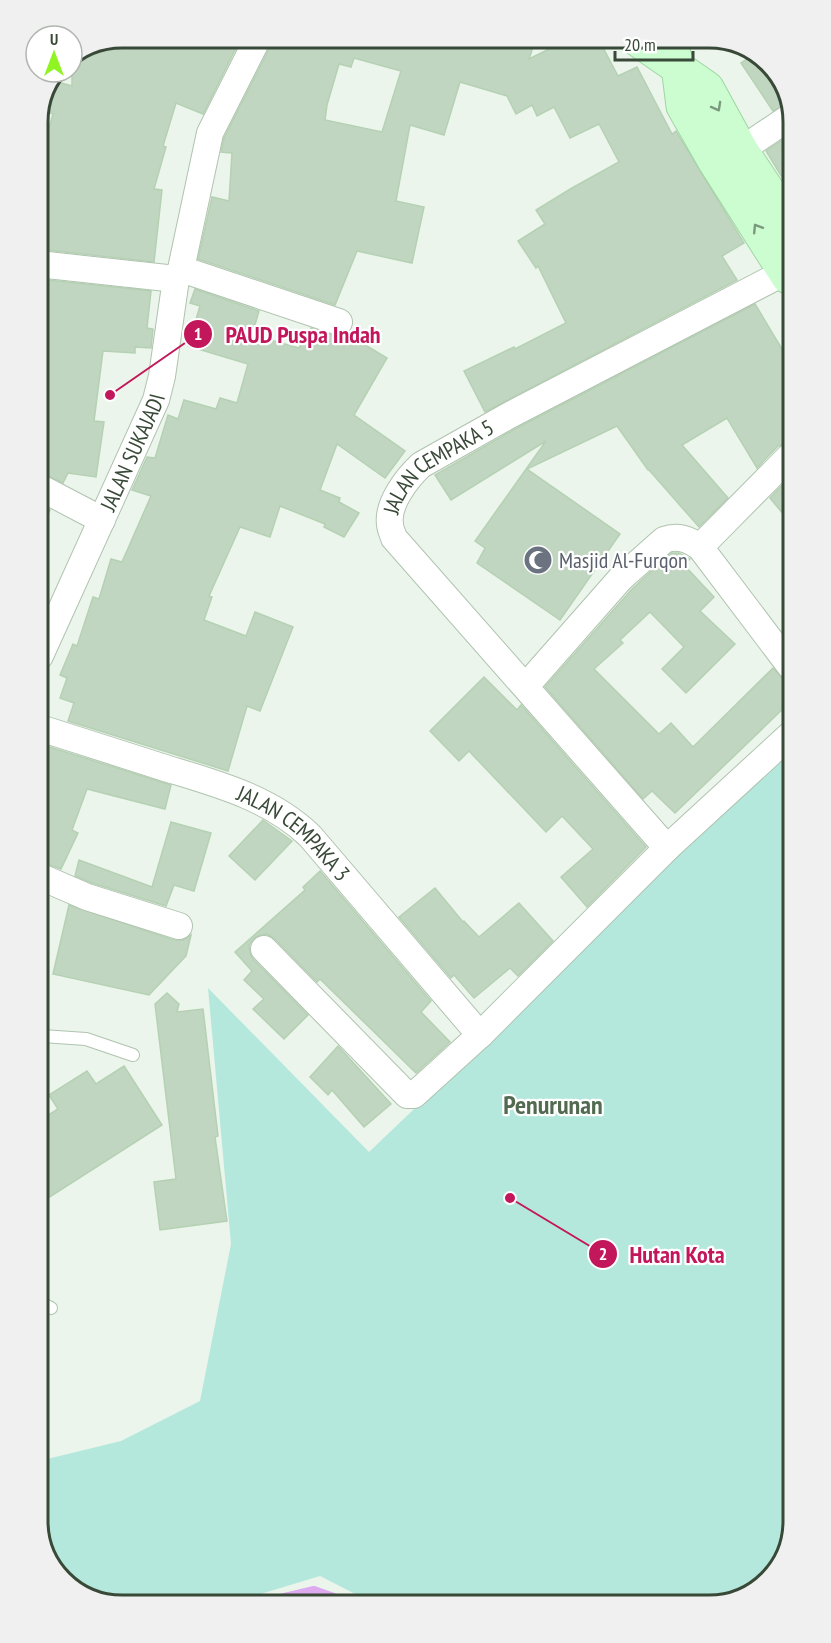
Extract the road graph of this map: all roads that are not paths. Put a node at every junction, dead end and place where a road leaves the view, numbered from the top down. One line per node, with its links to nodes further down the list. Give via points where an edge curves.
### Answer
1 (253, 48): 8 (street, JALAN SUKAJADI, via 210,133)
2 (673, 52): 4 (street, one-way to 4, via 707,88); 7 (street, one-way to 2, via 683,106)
3 (783, 122): 4 (street)
4 (741, 150): 5 (street)
5 (783, 213)
6 (48, 265): 8 (street)
7 (783, 270)
8 (178, 274): 10 (street); 13 (street, JALAN SUKAJADI, via 156,400)
9 (783, 277): 17 (street, JALAN CEMPAKA 5, via 508,416 421,465 394,501 389,523 394,538)
10 (339, 322)
11 (783, 463): 14 (street)
12 (48, 492): 13 (street)
13 (102, 520): 15 (street, JALAN SUKAJADI)
14 (700, 547): 16 (street); 17 (street, via 681,537 664,540 621,578)
15 (48, 638)
16 (783, 657)
17 (526, 686): 20 (street, JALAN CEMPAKA 5)
18 (48, 731): 24 (street, JALAN CEMPAKA 3, via 242,794 279,811 310,836)
19 (783, 741): 20 (street)
20 (667, 848): 24 (street)
21 (48, 880): 22 (street, via 87,897)
22 (179, 926)
23 (264, 949): 24 (street, via 407,1095 414,1095)
24 (480, 1035)
25 (48, 1036): 26 (lane, via 86,1039)
26 (133, 1055)

